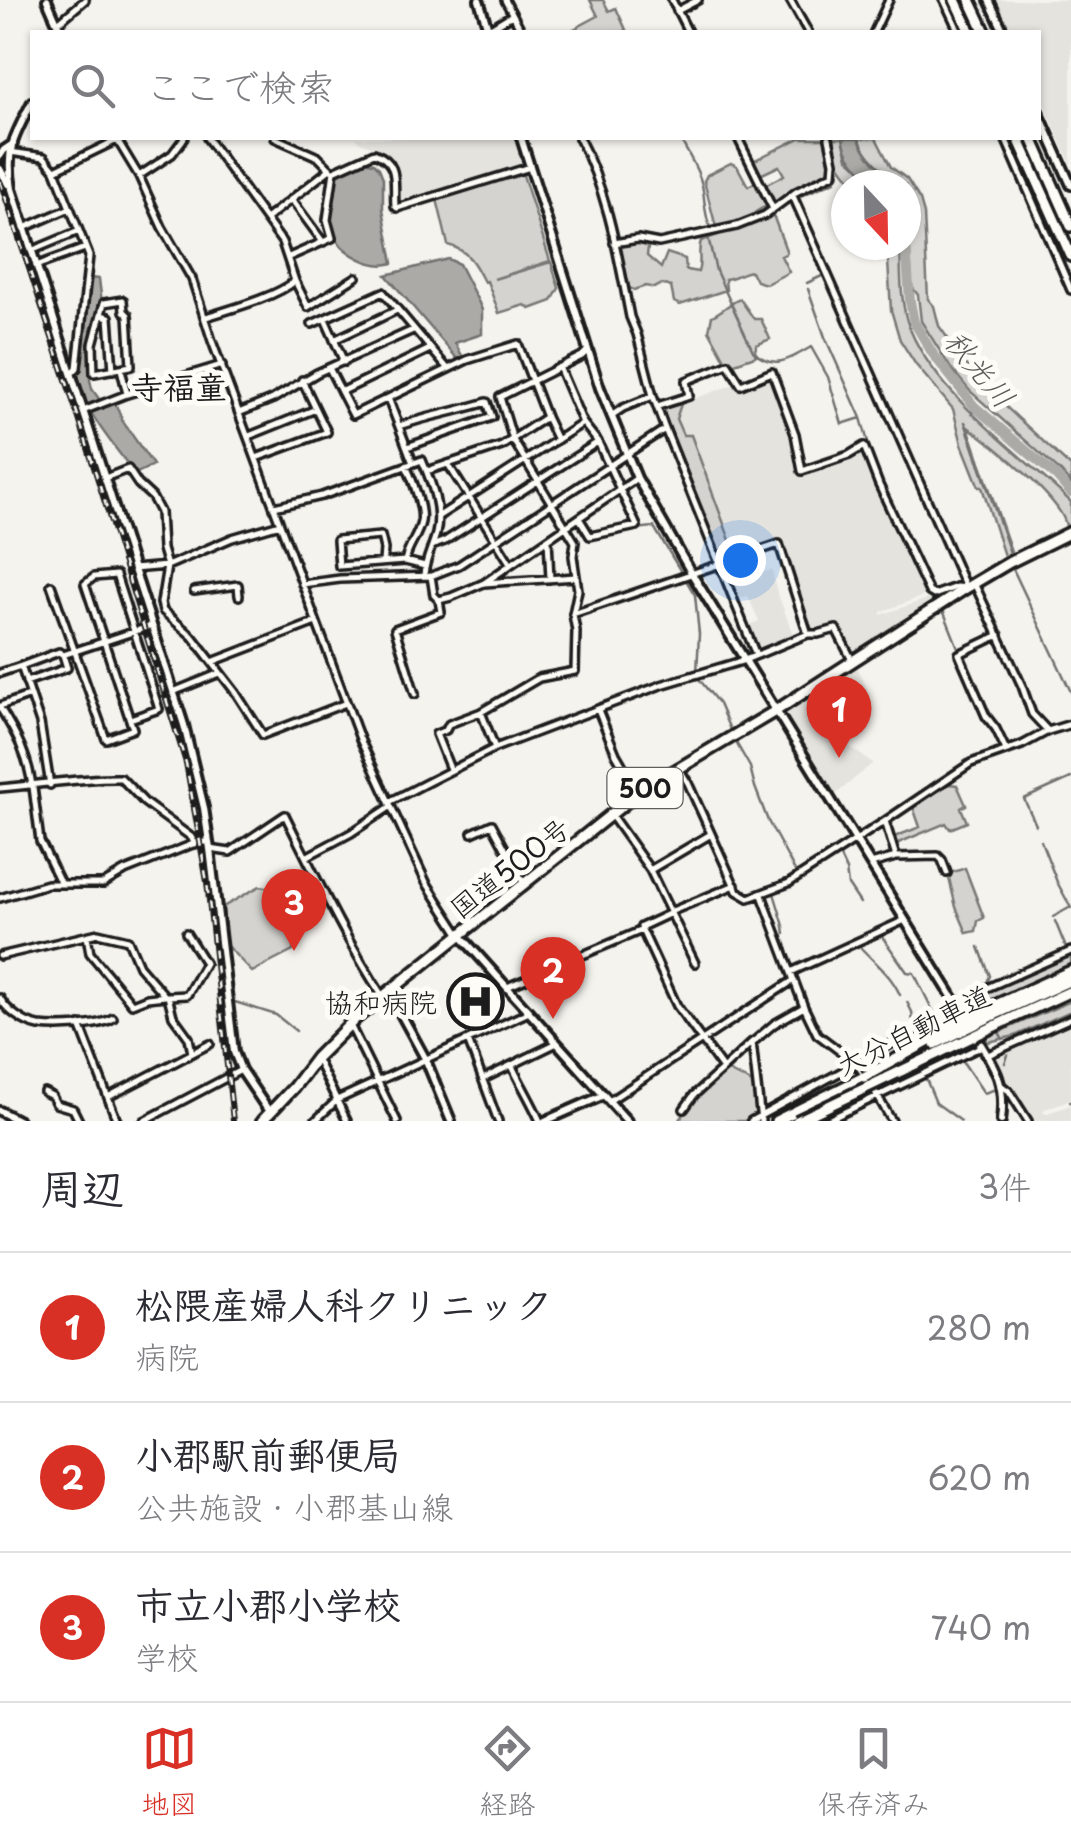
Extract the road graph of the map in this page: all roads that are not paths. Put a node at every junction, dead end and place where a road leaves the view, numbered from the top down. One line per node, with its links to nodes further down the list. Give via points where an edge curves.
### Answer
1 (47, 0): 15 (street)
2 (86, 0): 15 (street)
3 (478, 0): 17 (street)
4 (505, 0): 14 (street)
5 (672, 0): 13 (street)
6 (698, 0): 13 (street)
7 (790, 0): 21 (street)
8 (889, 0): 22 (street)
9 (944, 0): 23 (street)
10 (955, 0): 24 (highway)
11 (970, 0): 25 (highway)
12 (989, 0): 26 (street)
13 (677, 11): 20 (street)
14 (512, 15): 18 (street); 19 (street)
15 (58, 24): 16 (street)
16 (60, 30)
17 (488, 30)
18 (490, 30)
19 (521, 30)
20 (687, 30)
21 (807, 30)
22 (875, 30)
23 (958, 30)
24 (969, 30)
25 (984, 30)
26 (1003, 30)
27 (30, 106): 41 (street)
28 (1041, 118): 46 (street)
29 (117, 140): 43 (street)
30 (120, 140): 45 (street)
31 (182, 140): 45 (street)
32 (208, 140): 51 (street)
33 (280, 140): 44 (street)
34 (522, 140): 42 (street)
35 (580, 140): 56 (street, via 594,165)
36 (739, 140): 50 (street)
37 (830, 140): 47 (street, via 832,174)
38 (1006, 140): 64 (street)
39 (1019, 140): 59 (highway)
40 (1033, 140): 52 (highway)
41 (5, 158): 43 (street, via 44,157); 53 (street)
42 (530, 166): 44 (street, via 397,208 395,180 383,156 374,153); 73 (street)
43 (55, 170): 49 (street)
44 (332, 170): 48 (street); 55 (street, via 332,238)
45 (139, 176): 67 (street)
46 (1071, 185)
47 (793, 196): 50 (street); 139 (street)
48 (292, 199): 51 (street); 55 (street)
49 (70, 208): 53 (street); 54 (street)
50 (773, 209): 56 (street, via 738,226 672,242)
51 (266, 219): 60 (street)
52 (1071, 226)
53 (24, 228): 58 (street)
54 (80, 231): 57 (street); 58 (street)
55 (324, 242): 60 (street)
56 (614, 242): 86 (street)
57 (86, 247): 61 (street); 81 (street, via 77,368)
58 (32, 251): 61 (street)
59 (1071, 256)
60 (289, 257): 63 (street)
61 (36, 266): 81 (street)
62 (356, 277): 63 (street, via 308,307)
63 (295, 281): 67 (street)
64 (1071, 290)
65 (397, 310): 68 (street, via 383,292); 70 (street); 71 (street)
66 (100, 315): 77 (street, via 104,303 123,300 132,366); 79 (street, via 109,317); 79 (street, via 94,373)
67 (205, 318): 75 (street)
68 (324, 318): 69 (street); 71 (street)
69 (312, 324)
70 (413, 330): 72 (street); 74 (street)
71 (334, 340): 74 (street)
72 (430, 349): 80 (street); 84 (street)
73 (587, 351): 76 (street); 92 (street)
74 (344, 362): 78 (street)
75 (222, 365): 85 (street); 91 (street)
76 (559, 367): 83 (street); 94 (street)
77 (121, 368): 79 (street); 85 (street)
78 (328, 368): 82 (street); 84 (street)
79 (113, 370)
80 (448, 370): 83 (street, via 518,344); 87 (street)
81 (71, 374): 90 (street)
82 (302, 380): 89 (street); 91 (street)
83 (531, 381): 93 (street); 98 (street, via 500,397)
84 (341, 392): 87 (street, via 352,415)
85 (127, 394): 90 (street)
86 (653, 396): 88 (street); 92 (street)
87 (388, 398): 95 (street)
88 (658, 406): 96 (street); 139 (street, via 689,396 686,381 728,364 741,385 772,372 802,471 864,446 929,592)
89 (316, 409): 97 (street); 103 (street, via 326,432)
90 (83, 411): 109 (street)
91 (240, 413): 97 (street)
92 (611, 416): 102 (street)
93 (546, 417): 98 (street); 99 (street)
94 (583, 423): 99 (street); 100 (street)
95 (400, 426): 101 (street); 101 (street, via 487,402 492,416)
96 (665, 429): 102 (street); 128 (street)
97 (248, 436): 103 (street)
98 (512, 440): 104 (street); 106 (street)
99 (557, 440): 104 (street)
100 (598, 442): 107 (street); 111 (street)
101 (407, 447): 105 (street)
102 (627, 454): 107 (street); 110 (street)
103 (256, 458): 115 (street)
104 (525, 461): 111 (street); 113 (street)
105 (410, 464): 108 (street, via 422,460); 115 (street); 125 (street, via 422,520)
106 (448, 464): 108 (street); 113 (street)
107 (610, 466): 112 (street); 114 (street)
108 (426, 471): 116 (street)
109 (105, 478): 129 (street, via 128,470 152,497); 131 (street)
110 (637, 478): 112 (street); 132 (street)
111 (538, 482): 114 (street); 117 (street)
112 (621, 490): 118 (street); 118 (street, via 637,526 590,536)
113 (469, 497): 116 (street); 117 (street)
114 (551, 504): 120 (street); 123 (street)
115 (274, 507): 119 (street)
116 (438, 516): 124 (street)
117 (482, 517): 123 (street); 124 (street)
118 (579, 518): 120 (street)
119 (280, 524): 129 (street); 137 (street)
120 (566, 527): 122 (street); 134 (street)
121 (1071, 532): 139 (highway, 国道500号 / 500)
122 (548, 539): 127 (street); 135 (street)
123 (496, 540): 127 (street); 133 (street, via 459,565)
124 (432, 546): 130 (street)
125 (405, 561): 126 (street); 130 (street)
126 (383, 562): 126 (street, via 339,566 337,540 381,536)
127 (510, 564): 136 (street)
128 (718, 564): 132 (street); 147 (street, via 779,544); 152 (street)
129 (167, 566): 131 (street); 155 (street, via 163,611)
130 (424, 566): 133 (street)
131 (133, 569): 145 (street)
132 (692, 574): 143 (street); 153 (street)
133 (427, 576): 137 (street); 142 (street)
134 (576, 577): 135 (street); 143 (street)
135 (550, 579): 136 (street)
136 (484, 582): 142 (street)
137 (302, 584): 144 (street)
138 (51, 585): 150 (street)
139 (970, 585): 148 (street); 154 (highway, 国道500号 / 500)
140 (194, 592): 141 (street, via 238,585)
141 (239, 596)
142 (439, 600): 161 (street, via 440,612 395,629)
143 (573, 614): 167 (street, via 575,672 539,678)
144 (316, 622): 155 (street); 163 (street)
145 (152, 626): 146 (street); 160 (street)
146 (134, 632): 149 (street); 149 (street, via 116,576 94,577 85,584); 168 (street, via 159,709)
147 (808, 634): 152 (street); 154 (street, via 836,629)
148 (999, 635): 170 (street, via 1032,714); 172 (street, via 959,654)
149 (104, 641): 150 (street); 168 (street)
150 (76, 651): 151 (street); 168 (street, via 105,739 132,730)
151 (63, 655): 156 (street); 159 (street, via 67,668)
152 (756, 656): 153 (street)
153 (745, 660): 165 (street); 166 (street)
154 (852, 660): 166 (highway, 国道500号 / 500)
155 (212, 662): 158 (street)
156 (21, 666): 157 (street); 159 (street)
157 (0, 673)
158 (220, 673): 160 (street); 163 (street, via 263,735)
159 (26, 682): 162 (street)
160 (173, 692): 186 (street)
161 (415, 694)
162 (30, 696): 164 (street); 175 (street)
163 (346, 702): 179 (street)
164 (0, 709): 176 (street, via 18,736)
165 (598, 710): 171 (street); 178 (street)
166 (777, 710): 173 (highway, 国道500号 / 500); 184 (street)
167 (481, 712): 171 (street); 174 (street, via 436,734)
168 (130, 719)
169 (1071, 724): 170 (street)
170 (1048, 731): 172 (street)
171 (495, 748): 174 (street)
172 (1006, 750): 181 (street, via 958,770)
173 (678, 767): 178 (highway, 国道500号 / 500); 183 (street)
174 (450, 769): 179 (street)
175 (50, 784): 176 (street); 185 (street, via 121,778)
176 (32, 786): 177 (street); 192 (street, via 40,841)
177 (0, 788)
178 (638, 792): 180 (highway, 国道500号 / 500)
179 (390, 804): 187 (street); 201 (street, via 426,882)
180 (610, 815): 190 (street); 193 (highway, 国道500号 / 500)
181 (885, 821): 184 (street); 188 (street)
182 (472, 834): 193 (street, via 492,824)
183 (711, 834): 190 (street); 194 (street)
184 (856, 838): 189 (street); 195 (street)
185 (195, 844): 186 (street); 192 (street, via 103,884)
186 (210, 845): 187 (street, via 230,852 285,815); 236 (street)
187 (306, 858): 212 (street, via 362,964)
188 (896, 858): 189 (street); 191 (street, via 938,856)
189 (872, 864): 198 (street)
190 (650, 870): 197 (street)
191 (947, 873)
192 (61, 884): 196 (street)
193 (524, 884): 201 (highway, 国道500号 / 500)
194 (735, 885): 195 (street, via 748,898); 197 (street)
195 (762, 894): 207 (street)
196 (0, 898)
197 (671, 913): 199 (street); 205 (street)
198 (904, 920): 207 (street); 215 (street)
199 (642, 930): 210 (street); 224 (street, via 677,1006)
200 (186, 933): 213 (street, via 204,963 188,995)
201 (460, 934): 210 (street); 212 (highway, 国道500号 / 500)
202 (87, 936): 204 (street); 213 (street, via 128,940 139,966); 213 (street, via 90,953 132,1004)
203 (1071, 951): 215 (street)
204 (0, 956)
205 (695, 963)
206 (1071, 970): 220 (highway)
207 (792, 972): 208 (street)
208 (794, 980): 216 (street); 224 (street)
209 (1071, 980): 220 (highway, 大分自動車道)
210 (507, 987): 217 (street)
211 (1071, 994): 220 (highway, 大分自動車道)
212 (386, 995): 222 (highway, 国道500号 / 500); 232 (street)
213 (167, 996): 229 (street)
214 (0, 1000): 221 (street, via 37,1026)
215 (959, 1007): 228 (street); 233 (street)
216 (804, 1008): 225 (street); 233 (street, via 817,1034)
217 (529, 1012): 223 (street); 226 (street)
218 (114, 1018): 221 (street)
219 (1071, 1018): 230 (street)
220 (994, 1019): 262 (highway, 大分自動車道, bridge); 263 (highway, 大分自動車道, bridge)
221 (80, 1025): 242 (street)
222 (350, 1025): 231 (highway, 国道500号 / 500); 238 (street)
223 (468, 1040): 232 (street); 237 (street)
224 (702, 1040): 235 (street); 243 (street)
225 (752, 1042): 235 (street); 248 (street)
226 (557, 1043): 234 (street); 243 (street)
227 (210, 1044): 229 (street)
228 (982, 1046): 230 (street); 241 (street)
229 (192, 1053): 242 (street)
230 (988, 1055): 239 (street)
231 (316, 1058): 244 (street); 247 (highway, 国道500号 / 500)
232 (426, 1058): 238 (street); 257 (street)
233 (857, 1064): 241 (street); 248 (street)
234 (512, 1066): 237 (street); 259 (street)
235 (723, 1069): 245 (street)
236 (241, 1070): 247 (street); 252 (street)
237 (482, 1079): 258 (street)
238 (376, 1081): 244 (street); 256 (street)
239 (1002, 1086): 266 (street); 267 (street)
240 (44, 1092): 250 (street, via 73,1108)
241 (878, 1096): 264 (street); 265 (street)
242 (108, 1097): 251 (street)
243 (607, 1098): 259 (street); 260 (street)
244 (337, 1100): 254 (street); 255 (street)
245 (684, 1109)
246 (0, 1112): 249 (street)
247 (266, 1117): 253 (street)
248 (761, 1118): 261 (street)
249 (19, 1121)
250 (79, 1121)
251 (117, 1121)
252 (144, 1121)
253 (279, 1121)
254 (315, 1121)
255 (347, 1121)
256 (396, 1121)
257 (451, 1121)
258 (498, 1121)
259 (542, 1121)
260 (628, 1121)
261 (750, 1121)
262 (776, 1121)
263 (797, 1121)
264 (826, 1121)
265 (892, 1121)
266 (1001, 1121)
267 (1028, 1121)

